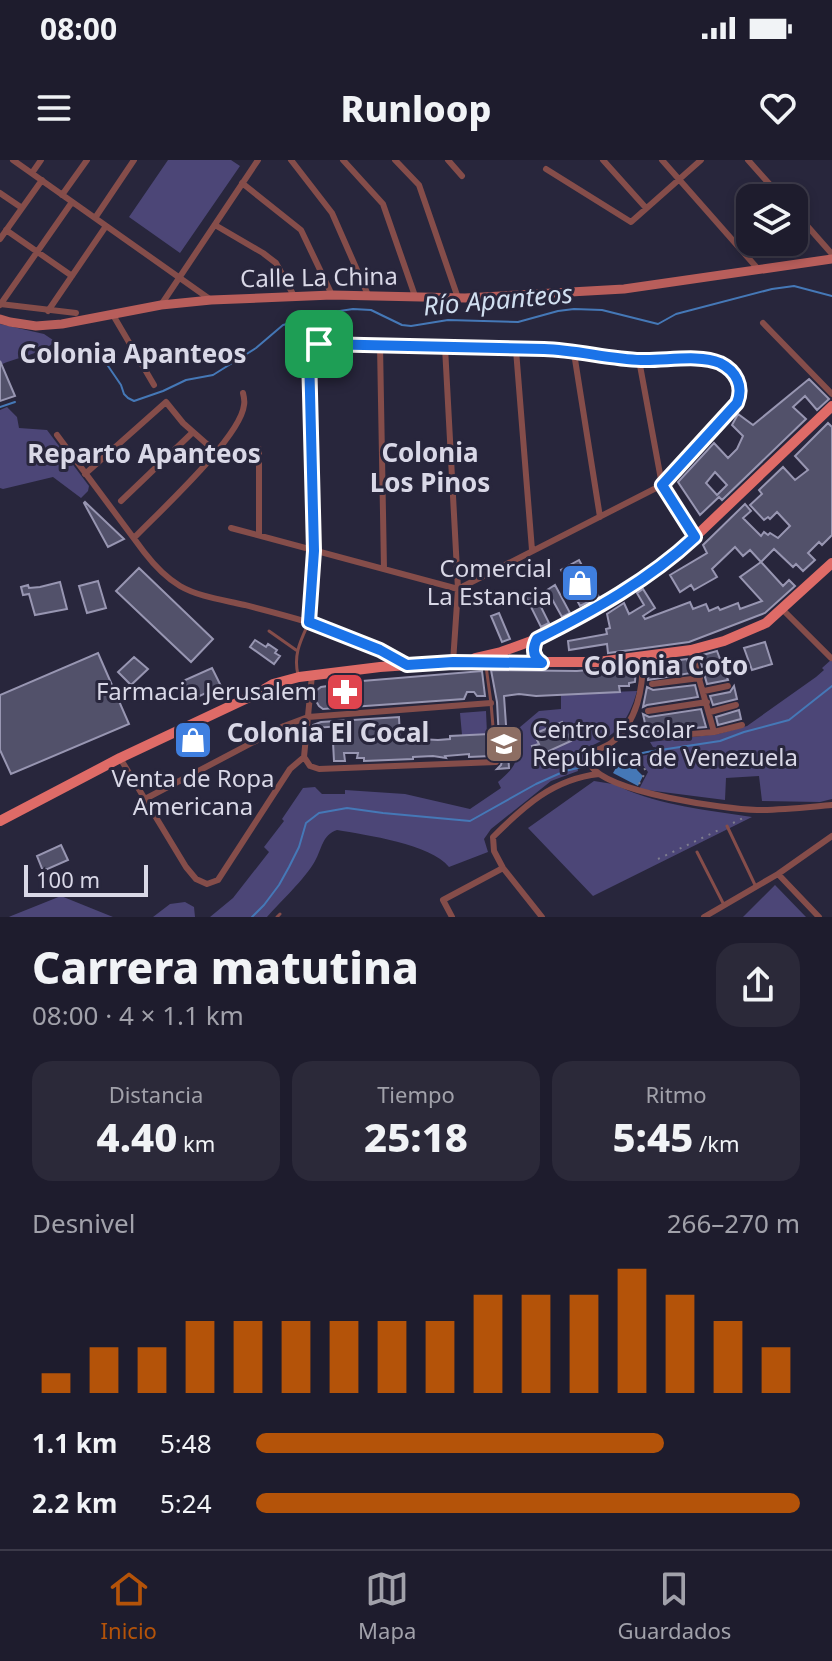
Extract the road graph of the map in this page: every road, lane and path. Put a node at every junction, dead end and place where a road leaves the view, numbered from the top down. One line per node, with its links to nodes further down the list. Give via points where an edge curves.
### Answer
1 (13, 160): 15 (street)
2 (41, 160): 15 (street)
3 (87, 160): 22 (street)
4 (134, 160): 26 (street)
5 (258, 160): 19 (street)
6 (291, 160): 38 (street, via 332,213)
7 (343, 160): 40 (street, via 383,204)
8 (395, 160): 41 (street, via 419,185)
9 (448, 160): 16 (street)
10 (603, 160): 25 (street)
11 (662, 160): 17 (street)
12 (701, 160): 17 (street)
13 (748, 160): 20 (street)
14 (546, 169): 25 (street, via 631,222)
15 (32, 173): 18 (street)
16 (462, 176)
17 (679, 179): 25 (street); 34 (street)
18 (42, 180): 22 (street); 24 (street)
19 (242, 183): 27 (street); 37 (street, via 301,230)
20 (769, 184)
21 (0, 193): 24 (street)
22 (62, 195): 23 (street)
23 (72, 202): 26 (street); 32 (street)
24 (22, 208): 30 (street)
25 (646, 208)
26 (95, 218): 28 (street)
27 (215, 225): 36 (street); 39 (street, via 276,263)
28 (106, 226): 35 (street); 36 (street)
29 (808, 228): 33 (street)
30 (6, 230): 31 (street); 32 (street)
31 (0, 239)
32 (37, 251): 35 (street); 43 (street)
33 (832, 256): 34 (main road, Calle La China)
34 (758, 269): 41 (main road, Calle La China, via 624,289)
35 (72, 276): 45 (street)
36 (178, 277): 42 (street); 44 (street)
37 (332, 295): 38 (main road, Calle La China); 39 (main road, Calle La China)
38 (368, 295): 40 (main road, Calle La China)
39 (294, 296): 42 (main road, Calle La China)
40 (415, 296): 41 (main road, Calle La China)
41 (458, 298)
42 (211, 300): 44 (main road, Calle La China)
43 (0, 304): 45 (street)
44 (161, 305): 47 (main road, Calle La China)
45 (48, 311): 46 (street)
46 (76, 313)
47 (113, 315): 48 (main road, Calle La China, via 36,326); 55 (street)
48 (0, 319)
49 (763, 323): 57 (street)
50 (380, 345): 51 (street); 72 (street, via 319,344 309,354); 74 (street)
51 (445, 347): 52 (street); 75 (street)
52 (516, 350): 53 (street); 71 (street)
53 (574, 353): 54 (street); 66 (street)
54 (639, 360): 64 (street); 64 (street, via 712,360 729,369 740,386 737,403)
55 (154, 385)
56 (243, 393): 62 (street, via 239,421)
57 (832, 394)
58 (832, 406): 69 (main road)
59 (193, 432): 62 (street); 63 (street, via 166,402); 65 (street)
60 (57, 435): 63 (street)
61 (259, 449): 68 (street)
62 (217, 453): 70 (street)
63 (85, 474): 70 (street)
64 (662, 485): 66 (street); 69 (street)
65 (121, 501)
66 (600, 517): 71 (street)
67 (231, 528): 68 (street)
68 (259, 535): 72 (street)
69 (695, 537): 79 (main road, via 597,608)
70 (134, 538): 77 (street, via 157,569 182,588)
71 (532, 550): 75 (street)
72 (314, 551): 74 (street); 77 (street)
73 (832, 563): 76 (main road)
74 (384, 569): 75 (street)
75 (458, 589): 84 (street)
76 (782, 609): 81 (main road, via 766,623); 83 (street)
77 (309, 622): 80 (lane); 87 (street)
78 (269, 631): 80 (lane)
79 (537, 639): 84 (main road); 86 (main road, via 534,654)
80 (296, 650): 89 (lane)
81 (691, 650): 82 (main road); 90 (street)
82 (643, 657): 86 (main road); 107 (street, via 642,690 627,724 612,742 588,755)
83 (831, 658)
84 (453, 662): 85 (main road); 87 (main road)
85 (485, 663): 86 (main road); 95 (lane)
86 (542, 663)
87 (407, 665): 88 (main road)
88 (312, 675): 89 (main road); 99 (street)
89 (299, 677): 104 (main road, via 273,684)
90 (700, 678): 91 (street); 93 (street)
91 (652, 684)
92 (728, 686): 93 (street)
93 (704, 691): 94 (street)
94 (707, 702): 97 (street); 98 (street)
95 (491, 703): 99 (street); 105 (lane)
96 (736, 705): 98 (street)
97 (648, 711)
98 (710, 712): 101 (street)
99 (308, 717): 103 (street); 109 (street)
100 (742, 725): 101 (street)
101 (714, 732): 102 (street)
102 (658, 737)
103 (304, 757): 105 (street, via 319,769); 109 (street, via 290,769 212,883 192,875)
104 (120, 758): 109 (street); 112 (main road)
105 (496, 762)
106 (644, 768): 108 (path)
107 (599, 774): 111 (street, via 645,794); 117 (street, via 582,775 522,807 493,837)
108 (643, 777)
109 (145, 799)
110 (832, 805): 111 (street)
111 (749, 810): 113 (path)
112 (0, 821)
113 (727, 826): 116 (path); 119 (lane)
114 (832, 836): 118 (street)
115 (697, 852): 120 (lane)
116 (658, 859)
117 (503, 868): 121 (street, via 443,900); 122 (street)
118 (778, 874): 119 (street); 124 (street)
119 (756, 887): 120 (street)
120 (724, 905): 123 (street)
121 (452, 917)
122 (542, 917)
123 (704, 917)
124 (819, 917)

